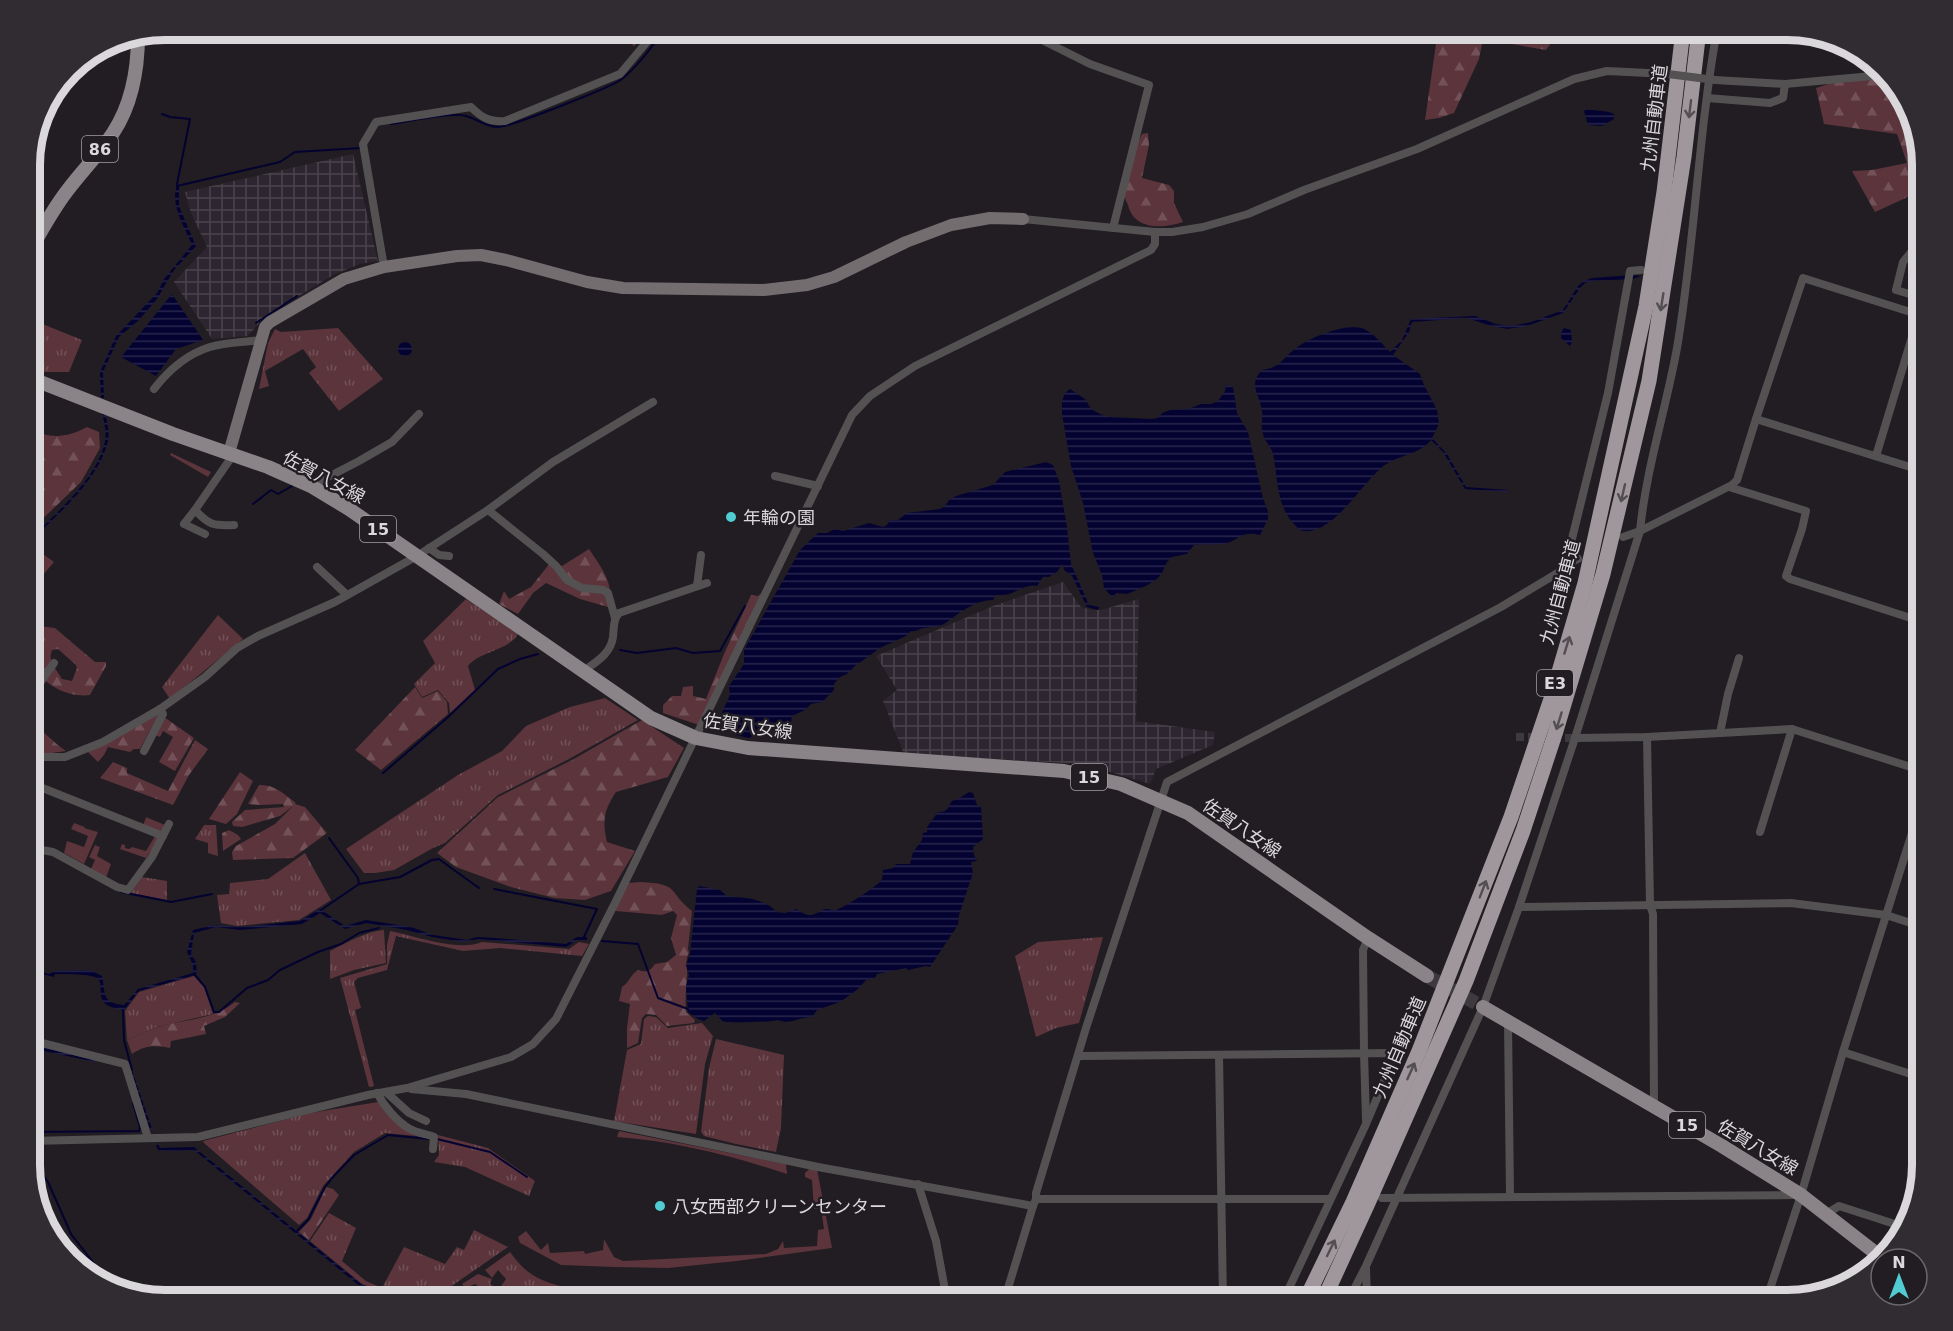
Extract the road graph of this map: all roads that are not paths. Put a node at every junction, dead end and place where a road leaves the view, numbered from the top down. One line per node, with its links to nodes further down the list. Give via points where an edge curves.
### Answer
1 (649, 40): 16 (street, via 620,74 505,121 490,122 471,107 376,122 363,144)
2 (1042, 40): 11 (street, via 1090,64 1149,85)
3 (1682, 40): 111 (highway, 九州自動車道 / E3, one-way to 3, via 1419,1052 1511,817 1554,689 1585,583 1646,306)
4 (1699, 40): 112 (highway, 九州自動車道 / E3, one-way to 112, via 1649,381 1603,574 1556,734 1470,971)
5 (1716, 40): 9 (street)
6 (138, 44): 12 (main road, 86, via 135,76 125,111)
7 (1874, 76): 8 (street)
8 (1785, 84): 9 (street, via 1783,98 1770,103); 13 (street, bridge, via 1607,71 1574,79 1417,149 1248,214 1203,227)
9 (1707, 98): 15 (street)
10 (1023, 219): 11 (street); 16 (street, via 990,218 951,225 834,277 764,290 623,288 481,255)
11 (1113, 228): 13 (street)
12 (41, 232)
13 (1155, 232): 33 (street, via 1151,250 915,366 870,396 852,415)
14 (1912, 251): 19 (street, via 1902,262 1896,290)
15 (1689, 266): 17 (street); 38 (street, via 1677,350 1644,496)
16 (384, 267): 21 (street, via 345,279 270,322)
17 (1678, 268)
18 (1641, 270): 46 (street, via 1630,271 1608,393)
19 (1912, 295)
20 (1912, 312): 27 (street, via 1803,278)
21 (262, 340): 24 (street, via 210,347 182,362); 28 (street)
22 (1912, 343): 29 (street)
23 (41, 382): 28 (main road, 佐賀八女線 / 15)
24 (154, 389)
25 (652, 402): 36 (street, via 553,462)
26 (419, 414): 32 (street, via 392,442)
27 (1756, 418): 29 (street); 34 (street, via 1737,480)
28 (231, 454): 32 (main road, 佐賀八女線 / 15); 35 (street)
29 (1876, 456): 30 (street)
30 (1912, 467)
31 (775, 476): 33 (street)
32 (311, 486): 41 (main road, 佐賀八女線 / 15)
33 (818, 486): 60 (street)
34 (1729, 487): 38 (street); 51 (street, via 1806,511 1786,576 1790,579)
35 (195, 510): 37 (street, via 216,526); 39 (street, via 184,524)
36 (488, 510): 41 (street); 50 (street, via 550,560 567,580 582,588 608,593)
37 (234, 525)
38 (1640, 531): 40 (street); 61 (street)
39 (205, 534)
40 (1623, 537)
41 (423, 552): 43 (street); 49 (street); 60 (main road, 佐賀八女線 / 15, via 651,718)
42 (701, 555): 48 (street)
43 (449, 556)
44 (1578, 559): 46 (street)
45 (316, 567): 49 (street)
46 (1565, 567): 66 (street, via 1501,607 1167,782)
47 (714, 576): 48 (street)
48 (701, 583): 50 (street, via 619,613)
49 (348, 595): 56 (street, via 237,648)
50 (615, 618): 54 (street, via 609,649)
51 (1912, 618)
52 (1739, 658): 58 (street)
53 (54, 663): 55 (street)
54 (589, 667)
55 (41, 681)
56 (160, 709): 62 (street, via 163,714); 63 (street, via 103,742 65,758)
57 (1792, 729): 58 (street); 64 (street); 68 (street)
58 (1720, 733): 59 (street)
59 (1647, 737): 61 (street); 72 (street)
60 (696, 738): 66 (main road, 佐賀八女線 / 15, via 748,748 1064,771 1121,784); 86 (street, via 556,1019 533,1044 511,1057)
61 (1575, 738): 73 (street)
62 (144, 751)
63 (41, 757)
64 (1912, 767)
65 (41, 787): 70 (street)
66 (1160, 801): 76 (main road, 佐賀八女線 / 15, via 1211,828); 84 (street, via 1083,1028)
67 (169, 824): 70 (street)
68 (1760, 832)
69 (1912, 833): 74 (street)
70 (163, 836): 71 (street, via 128,890 53,852)
71 (41, 850)
72 (1650, 905): 73 (street); 74 (street, via 1791,903); 88 (street)
73 (1519, 907): 78 (street)
74 (1886, 915): 75 (street); 82 (street)
75 (1912, 923)
76 (1368, 938): 77 (main road, 佐賀八女線 / 15); 81 (street, via 1363,950)
77 (1427, 976)
78 (1483, 1007): 79 (main road, 佐賀八女線 / 15); 100 (street)
79 (1508, 1022): 88 (main road, 佐賀八女線 / 15); 97 (street)
80 (41, 1043): 91 (street, via 125,1064)
81 (1364, 1052): 83 (street); 90 (street); 90 (street, via 1396,1053)
82 (1843, 1052): 85 (street); 95 (street)
83 (1219, 1055): 84 (street); 101 (street)
84 (1079, 1056): 102 (street)
85 (1912, 1074)
86 (407, 1088): 87 (street); 94 (street, via 466,1094)
87 (381, 1092): 89 (street); 91 (street, via 198,1137); 93 (street, via 382,1103 404,1125 434,1137)
88 (1654, 1106): 95 (main road, 佐賀八女線 / 15)
89 (426, 1121)
90 (1366, 1124): 98 (street)
91 (148, 1138): 92 (street)
92 (41, 1141)
93 (433, 1149)
94 (918, 1184): 102 (street); 107 (street)
95 (1801, 1195): 97 (street); 103 (main road, 佐賀八女線 / 15); 115 (street)
96 (1342, 1196): 98 (street)
97 (1510, 1196): 100 (street)
98 (1330, 1197): 101 (street); 110 (street)
99 (1382, 1198): 100 (street)
100 (1396, 1198): 106 (street)
101 (1221, 1200): 102 (street); 109 (street)
102 (1034, 1202): 108 (street)
103 (1826, 1214): 104 (street, via 1839,1206); 105 (main road, 佐賀八女線 / 15)
104 (1897, 1225)
105 (1869, 1248)
106 (1366, 1266): 113 (street); 114 (street)
107 (946, 1290)
108 (1009, 1290)
109 (1223, 1290)
110 (1288, 1290)
111 (1310, 1290)
112 (1328, 1290)
113 (1354, 1290)
114 (1367, 1290)
115 (1770, 1290)

